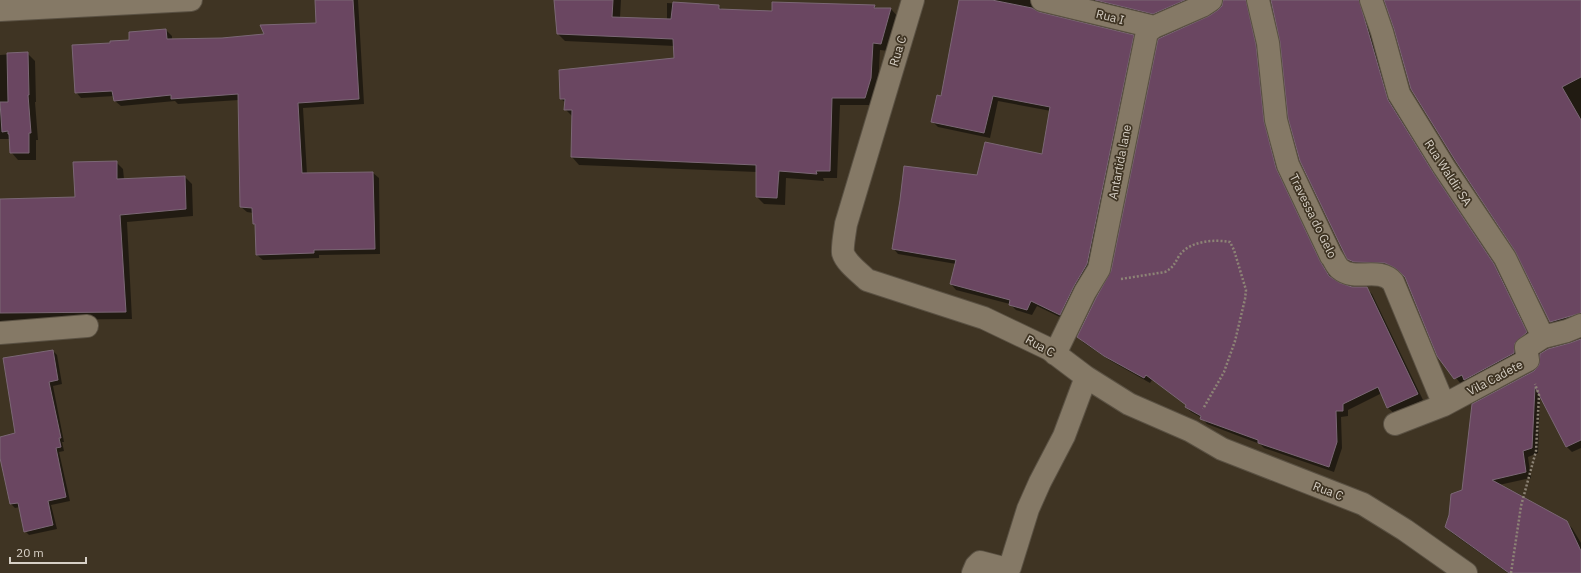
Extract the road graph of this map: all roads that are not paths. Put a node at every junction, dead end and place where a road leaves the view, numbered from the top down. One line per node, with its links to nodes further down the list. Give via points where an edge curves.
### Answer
1 (192, 0): 7 (street)
2 (914, 0): 13 (street, Rua C, via 846,224 843,253 867,280 984,318)
3 (1042, 0): 8 (street, Rua I)
4 (1211, 0): 8 (street)
5 (1258, 0): 15 (street, Travessa do Gelo, via 1268,43 1276,120 1288,165 1331,256 1340,269 1353,274 1386,276 1393,282)
6 (1371, 0): 12 (street, Rua Waldir SA, via 1400,94 1444,167 1505,258)
7 (0, 10)
8 (1154, 27): 13 (street, Antartida lane, via 1148,32 1141,57 1099,269)
9 (1581, 325): 12 (street, Vila Cadete)
10 (87, 326): 11 (street)
11 (0, 333)
12 (1544, 337): 15 (street, Vila Cadete, via 1526,348 1528,360)
13 (1055, 354): 14 (street, Rua C)
14 (1086, 377): 17 (street, via 1064,436 1028,509 1010,567 1007,569 980,562); 18 (street, Rua C, via 1129,404 1190,431 1222,449 1363,504)
15 (1444, 405): 16 (street, Vila Cadete)
16 (1395, 424)
17 (973, 573)
18 (1466, 573)

